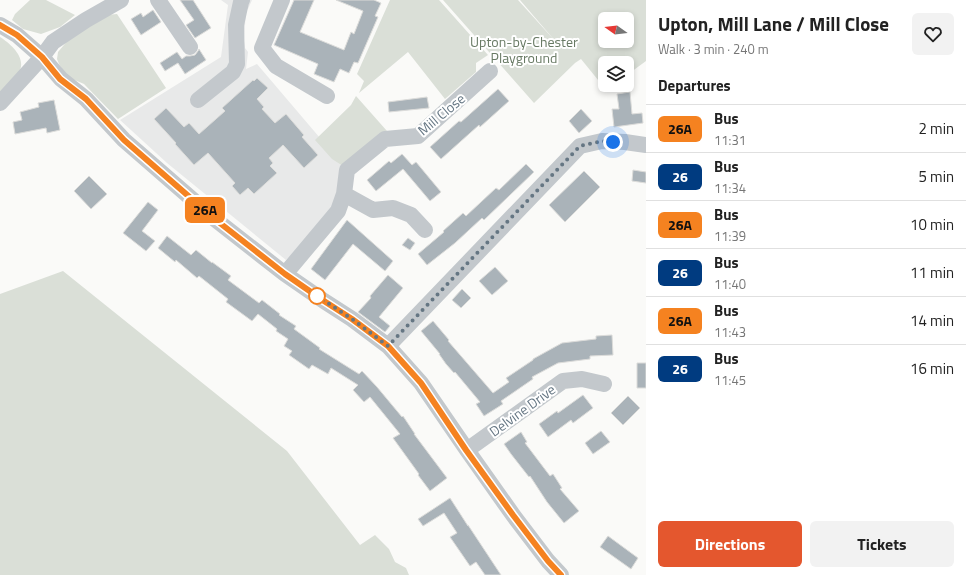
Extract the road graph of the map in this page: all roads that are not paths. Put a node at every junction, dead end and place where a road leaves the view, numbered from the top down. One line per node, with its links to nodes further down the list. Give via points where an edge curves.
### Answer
1 (121, 0): 7 (street, via 53,42)
2 (158, 0): 6 (street)
3 (242, 0): 10 (street, via 236,25 237,64 234,72)
4 (282, 0): 9 (street, via 262,48 276,66)
5 (0, 25): 7 (street, via 17,35)
6 (190, 47)
7 (42, 57): 11 (street); 15 (street, via 60,79 86,99 124,140 216,220)
8 (490, 71): 13 (street, Mill Close, via 418,136 385,138 347,170)
9 (327, 96)
10 (198, 100)
11 (0, 103)
12 (646, 145): 16 (street, via 602,141 580,146)
13 (344, 194): 14 (street, via 373,210 393,208 411,215); 15 (street, Mill Close, via 338,211)
14 (425, 230)
15 (285, 274): 16 (street)
16 (388, 346): 18 (street, via 421,383)
17 (604, 384): 18 (street, Delvine Drive, via 582,379 563,381)
18 (466, 450): 19 (street)
19 (561, 575)

